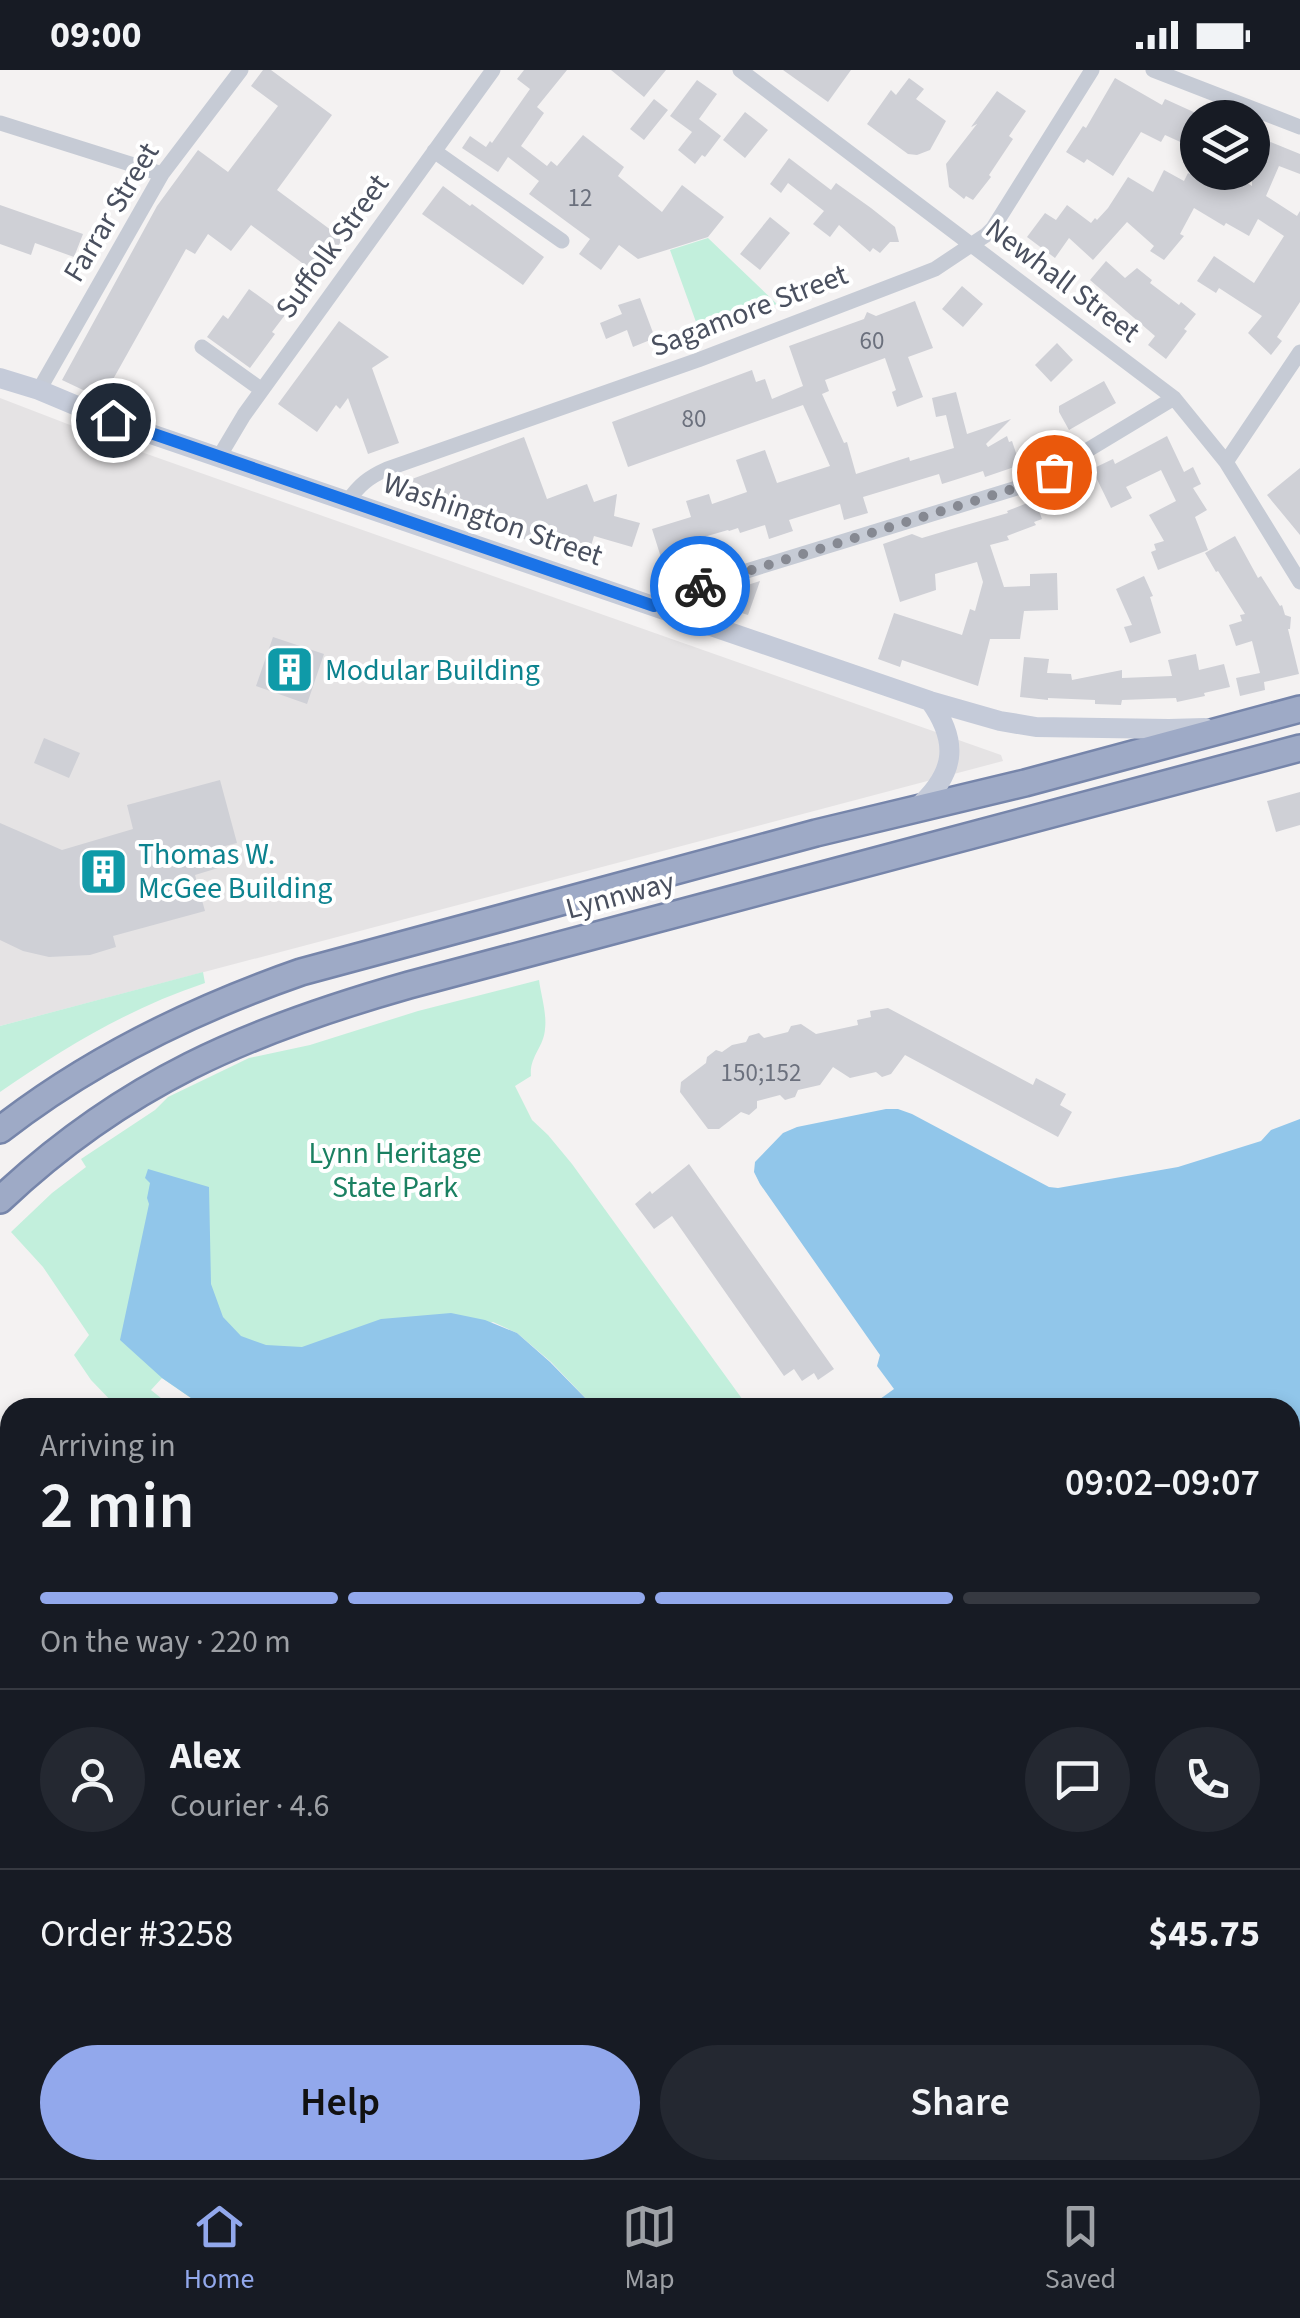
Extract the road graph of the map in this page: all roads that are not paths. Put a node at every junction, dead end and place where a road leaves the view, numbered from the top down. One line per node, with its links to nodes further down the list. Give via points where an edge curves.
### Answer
1 (241, 70): 10 (street, Farrar Street)
2 (494, 70): 9 (street, Suffolk Street)
3 (740, 70): 6 (street, Newhall Street)
4 (1092, 70): 12 (street, Sagamore Street, via 996,223)
5 (1154, 70): 8 (street)
6 (759, 76): 12 (street, Newhall Street)
7 (0, 123): 10 (street)
8 (1300, 126)
9 (434, 150): 11 (street); 18 (street, Suffolk Street)
10 (162, 174): 17 (street, Farrar Street)
11 (562, 241)
12 (972, 245): 19 (street, Newhall Street); 22 (street, Sagamore Street, via 935,269 387,469)
13 (202, 347): 18 (street)
14 (1300, 354): 21 (street)
15 (0, 365): 17 (main road, Washington Street)
16 (0, 378): 17 (main road, Washington Street)
17 (39, 390): 20 (main road, Washington Street)
18 (262, 390): 20 (street, Suffolk Street)
19 (1174, 398): 21 (street, Newhall Street); 24 (street, via 1033,483 688,589)
20 (219, 457): 22 (main road, Washington Street)
21 (1226, 462): 23 (street, Newhall Street)
22 (348, 501): 24 (main road, Washington Street)
23 (1300, 582)
24 (654, 606): 25 (main road, Washington Street)
25 (930, 701): 27 (main road, Washington Street, via 1013,724 1186,729); 29 (main road, via 950,740 948,764)
26 (1300, 709): 27 (highway, Lynnway)
27 (1246, 723): 29 (highway, Lynnway)
28 (1300, 748): 33 (highway, Lynnway, via 290,1022 205,1057 114,1108)
29 (917, 808): 30 (highway, Lynnway, via 300,972 187,1016)
30 (103, 1059): 31 (highway); 32 (highway, Lynnway)
31 (0, 1113)
32 (0, 1130)
33 (0, 1200)

